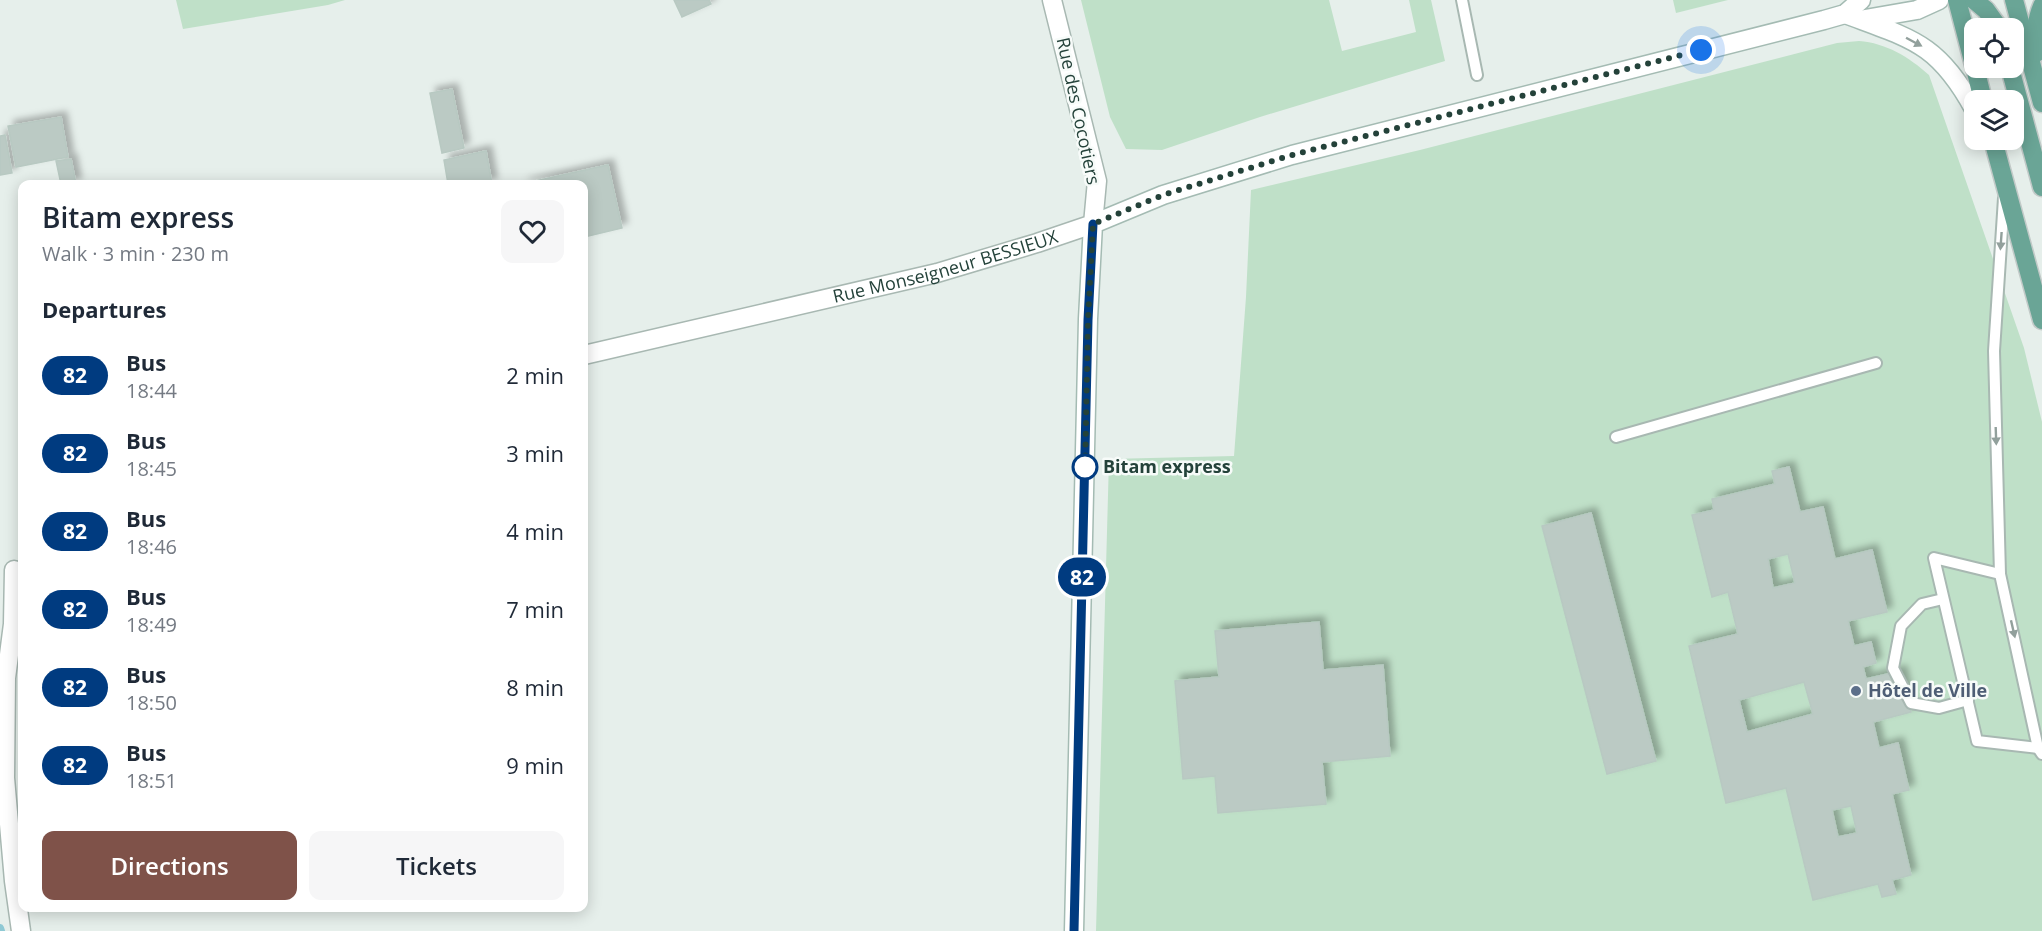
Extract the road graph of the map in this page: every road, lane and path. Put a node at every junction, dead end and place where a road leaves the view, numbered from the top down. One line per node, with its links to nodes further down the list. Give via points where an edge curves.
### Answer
1 (1052, 0): 20 (street, Rue des Cocotiers, via 1097,181)
2 (1462, 0): 12 (lane)
3 (1861, 0): 9 (street)
4 (1939, 0): 9 (street, Rue Monseigneur BESSIEUX, via 1917,10)
5 (1957, 0): 11 (main road)
6 (1974, 0): 10 (main road)
7 (2014, 0): 14 (main road)
8 (2042, 6): 14 (main road, via 2035,37)
9 (1853, 17): 15 (street, one-way to 15, via 1932,52); 20 (street, Rue Monseigneur BESSIEUX, via 1824,20 1302,152 1163,195)
10 (1992, 18)
11 (1964, 28)
12 (1477, 75)
13 (2013, 78): 19 (main road)
14 (2036, 82): 16 (main road)
15 (1964, 91)
16 (2042, 103)
17 (1996, 150): 18 (main road)
18 (2006, 183): 21 (main road); 26 (lane, one-way to 26, via 1994,351)
19 (2042, 187)
20 (1093, 224): 22 (street, Rue Monseigneur BESSIEUX, via 937,273); 33 (street, Rue des Cocotiers)
21 (2042, 320)
22 (588, 354)
23 (1876, 363): 24 (lane)
24 (1616, 437)
25 (12, 571): 30 (street, via 5,778)
26 (2000, 574): 27 (lane, via 1934,558); 29 (lane, one-way to 29)
27 (1943, 599): 28 (lane); 28 (lane, via 1922,604 1901,626 1893,668 1911,702 1939,708)
28 (1968, 700): 29 (lane, via 1977,741)
29 (2040, 751)
30 (18, 910)
31 (18, 912): 32 (street)
32 (21, 931)
33 (1074, 931)

